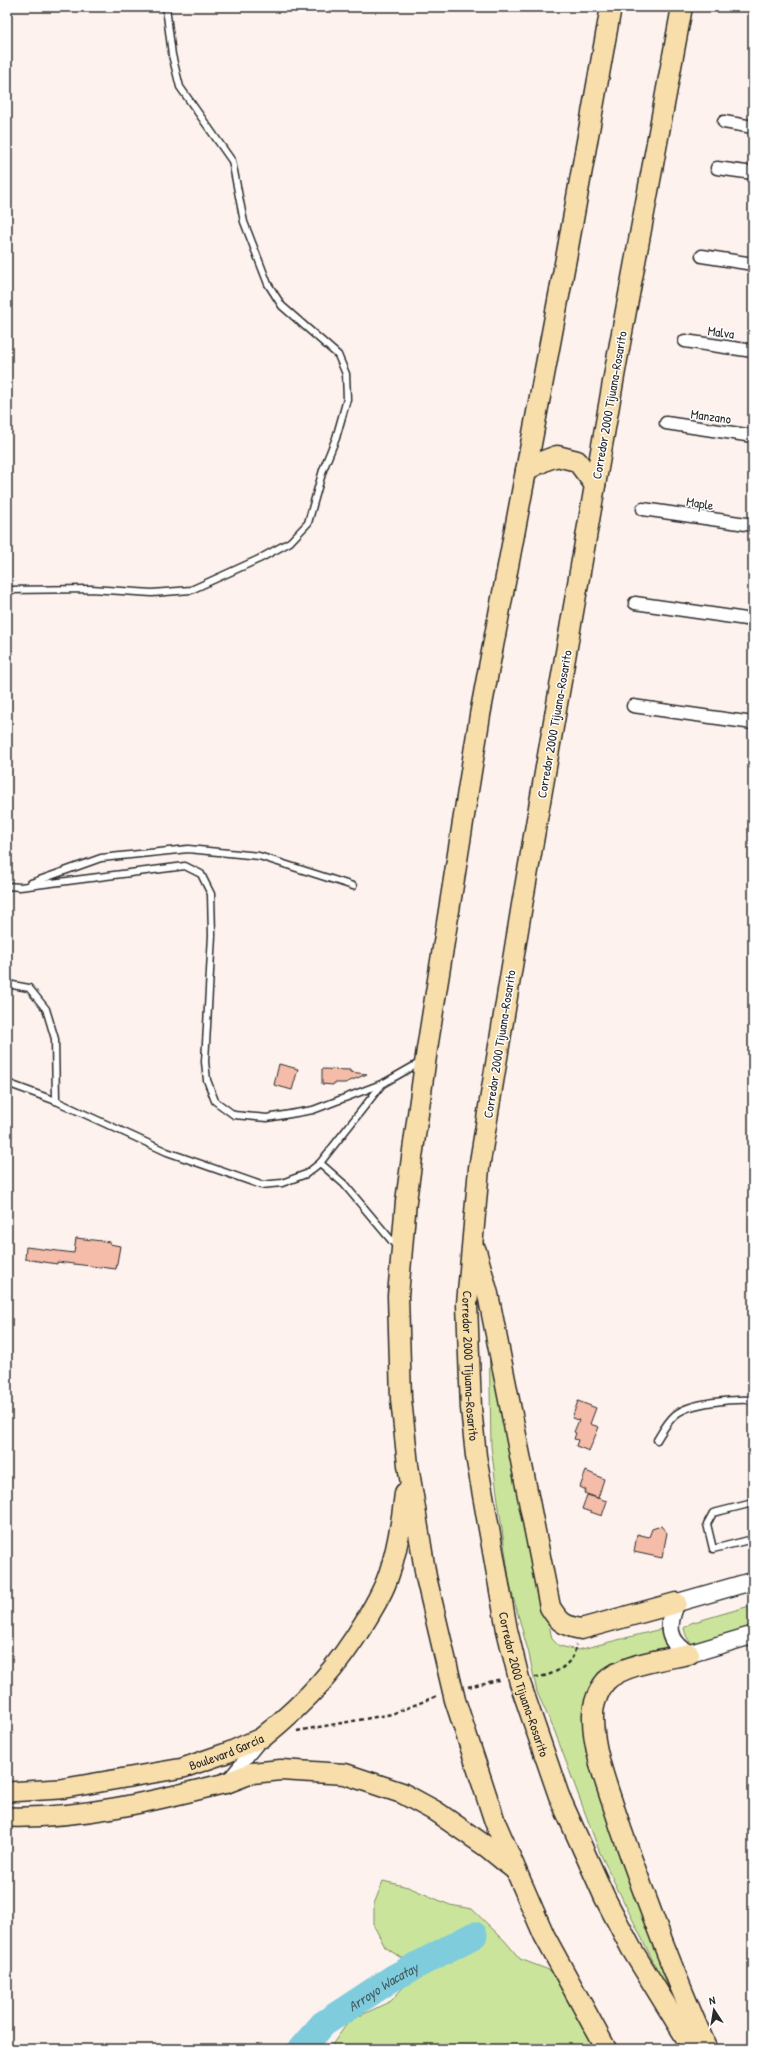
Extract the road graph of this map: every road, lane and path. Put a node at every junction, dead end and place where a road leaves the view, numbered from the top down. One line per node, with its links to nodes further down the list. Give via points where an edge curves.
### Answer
1 (166, 7): 18 (lane, via 172,55 180,87 232,162 244,222 268,284 282,306 338,355 346,374 347,399 336,438 322,470 308,523 290,542 191,590 152,593 91,589)
2 (611, 7): 14 (highway)
3 (682, 7): 15 (highway, Corredor 2000 Tijuana-Rosarito)
4 (724, 122): 5 (street)
5 (753, 127)
6 (717, 168): 7 (street)
7 (753, 173)
8 (702, 256): 9 (street)
9 (753, 264)
10 (685, 341): 11 (street, Malva)
11 (753, 351)
12 (666, 423): 13 (street, Manzano)
13 (753, 436)
14 (526, 470): 15 (highway, via 557,456 577,461); 27 (highway, via 480,715)
15 (595, 485): 32 (highway, Corredor 2000 Tijuana-Rosarito, via 479,1168)
16 (643, 509): 17 (street, Maple)
17 (753, 525)
18 (7, 590)
19 (635, 603): 20 (street)
20 (753, 620)
21 (633, 706): 22 (street)
22 (753, 723)
23 (7, 886): 25 (lane)
24 (353, 886): 25 (lane, via 259,856 188,849 101,858)
25 (20, 887): 29 (lane, via 185,866 201,874 211,894 205,1062 207,1080 215,1101 234,1115 267,1118 313,1110)
26 (7, 984): 30 (lane, via 29,988 46,1009 55,1039)
27 (426, 1060): 29 (lane); 33 (highway, via 406,1201)
28 (7, 1083): 30 (lane)
29 (384, 1083): 31 (lane)
30 (56, 1101): 31 (lane, via 167,1152 261,1185 282,1182 306,1174)
31 (320, 1163): 33 (lane, via 344,1184)
32 (472, 1236): 41 (highway, via 488,1294 546,1594 557,1619 568,1626); 44 (highway, Corredor 2000 Tijuana-Rosarito, via 467,1304 471,1408 476,1456 507,1630)
33 (402, 1253): 36 (highway, via 398,1296 401,1399)
34 (753, 1400): 35 (lane, via 741,1399 688,1408 675,1415)
35 (657, 1440)
36 (408, 1465): 45 (highway, via 426,1577); 47 (highway, via 397,1544 389,1574 375,1604 356,1637 316,1690)
37 (753, 1503): 38 (lane, via 713,1513 707,1524 713,1549)
38 (753, 1539)
39 (753, 1581): 40 (main road)
40 (676, 1603): 41 (highway); 43 (main road, via 670,1617 669,1628 673,1640)
41 (581, 1629): 44 (path, via 571,1659 555,1672 542,1677)
42 (753, 1635): 43 (main road)
43 (689, 1654): 54 (highway, via 624,1670 606,1681 597,1696 593,1713 594,1736 607,1788 646,1901)
44 (518, 1676): 45 (path); 53 (highway, Corredor 2000 Tijuana-Rosarito, via 559,1796 586,1857 631,1948)
45 (453, 1690): 46 (path, via 392,1714); 51 (highway, via 495,1822)
46 (293, 1732)
47 (263, 1737): 48 (street, Boulevard García); 49 (main road, Boulevard García, via 183,1768 60,1789)
48 (226, 1783): 50 (main road, Boulevard García, via 99,1812); 51 (highway, via 252,1773 281,1770 345,1774 402,1793 436,1811 504,1859)
49 (7, 1792)
50 (7, 1817)
51 (518, 1874): 52 (highway, via 544,1935)
52 (606, 2049)
53 (693, 2049)
54 (707, 2049)

